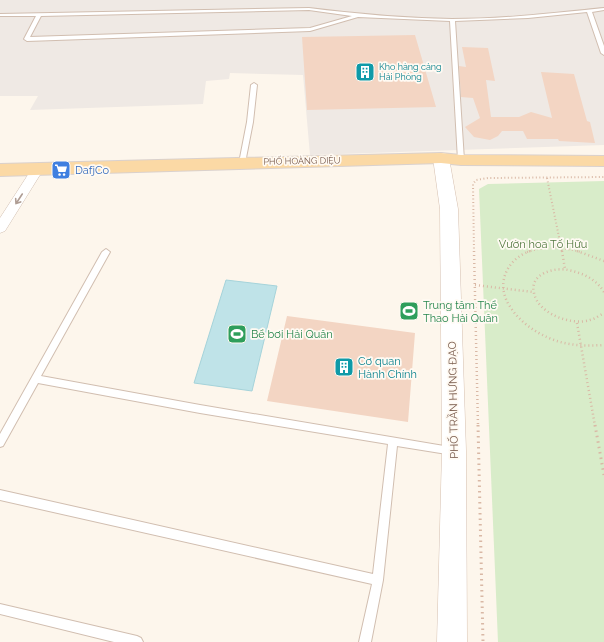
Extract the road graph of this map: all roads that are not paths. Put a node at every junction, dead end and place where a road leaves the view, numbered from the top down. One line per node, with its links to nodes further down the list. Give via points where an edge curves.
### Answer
1 (604, 9): 2 (lane)
2 (589, 10): 6 (lane, via 528,17); 7 (lane)
3 (40, 14): 4 (lane); 5 (lane, via 309,9); 5 (lane, via 27,39 310,29)
4 (0, 15)
5 (360, 16): 6 (lane)
6 (452, 20): 9 (lane)
7 (604, 53)
8 (254, 85): 11 (lane)
9 (451, 159): 10 (main road, PHỐ HOÀNG DIỆU); 11 (main road, PHỐ HOÀNG DIỆU); 19 (main road, PHỐ TRẦN HƯNG ĐẠO, via 449,209)
10 (604, 161)
11 (242, 163): 13 (main road, PHỐ HOÀNG DIỆU)
12 (0, 170): 13 (main road, PHỐ HOÀNG DIỆU)
13 (37, 170): 14 (street, one-way to 14)
14 (0, 228)
15 (106, 252): 16 (lane)
16 (36, 379): 17 (lane); 18 (lane)
17 (392, 441): 19 (lane); 21 (lane)
18 (0, 443)
19 (454, 451): 25 (main road, PHỐ TRẦN HƯNG ĐẠO)
20 (0, 495): 21 (lane)
21 (378, 580): 24 (lane)
22 (0, 609): 23 (lane)
23 (137, 642)
24 (365, 642)
25 (452, 642)

